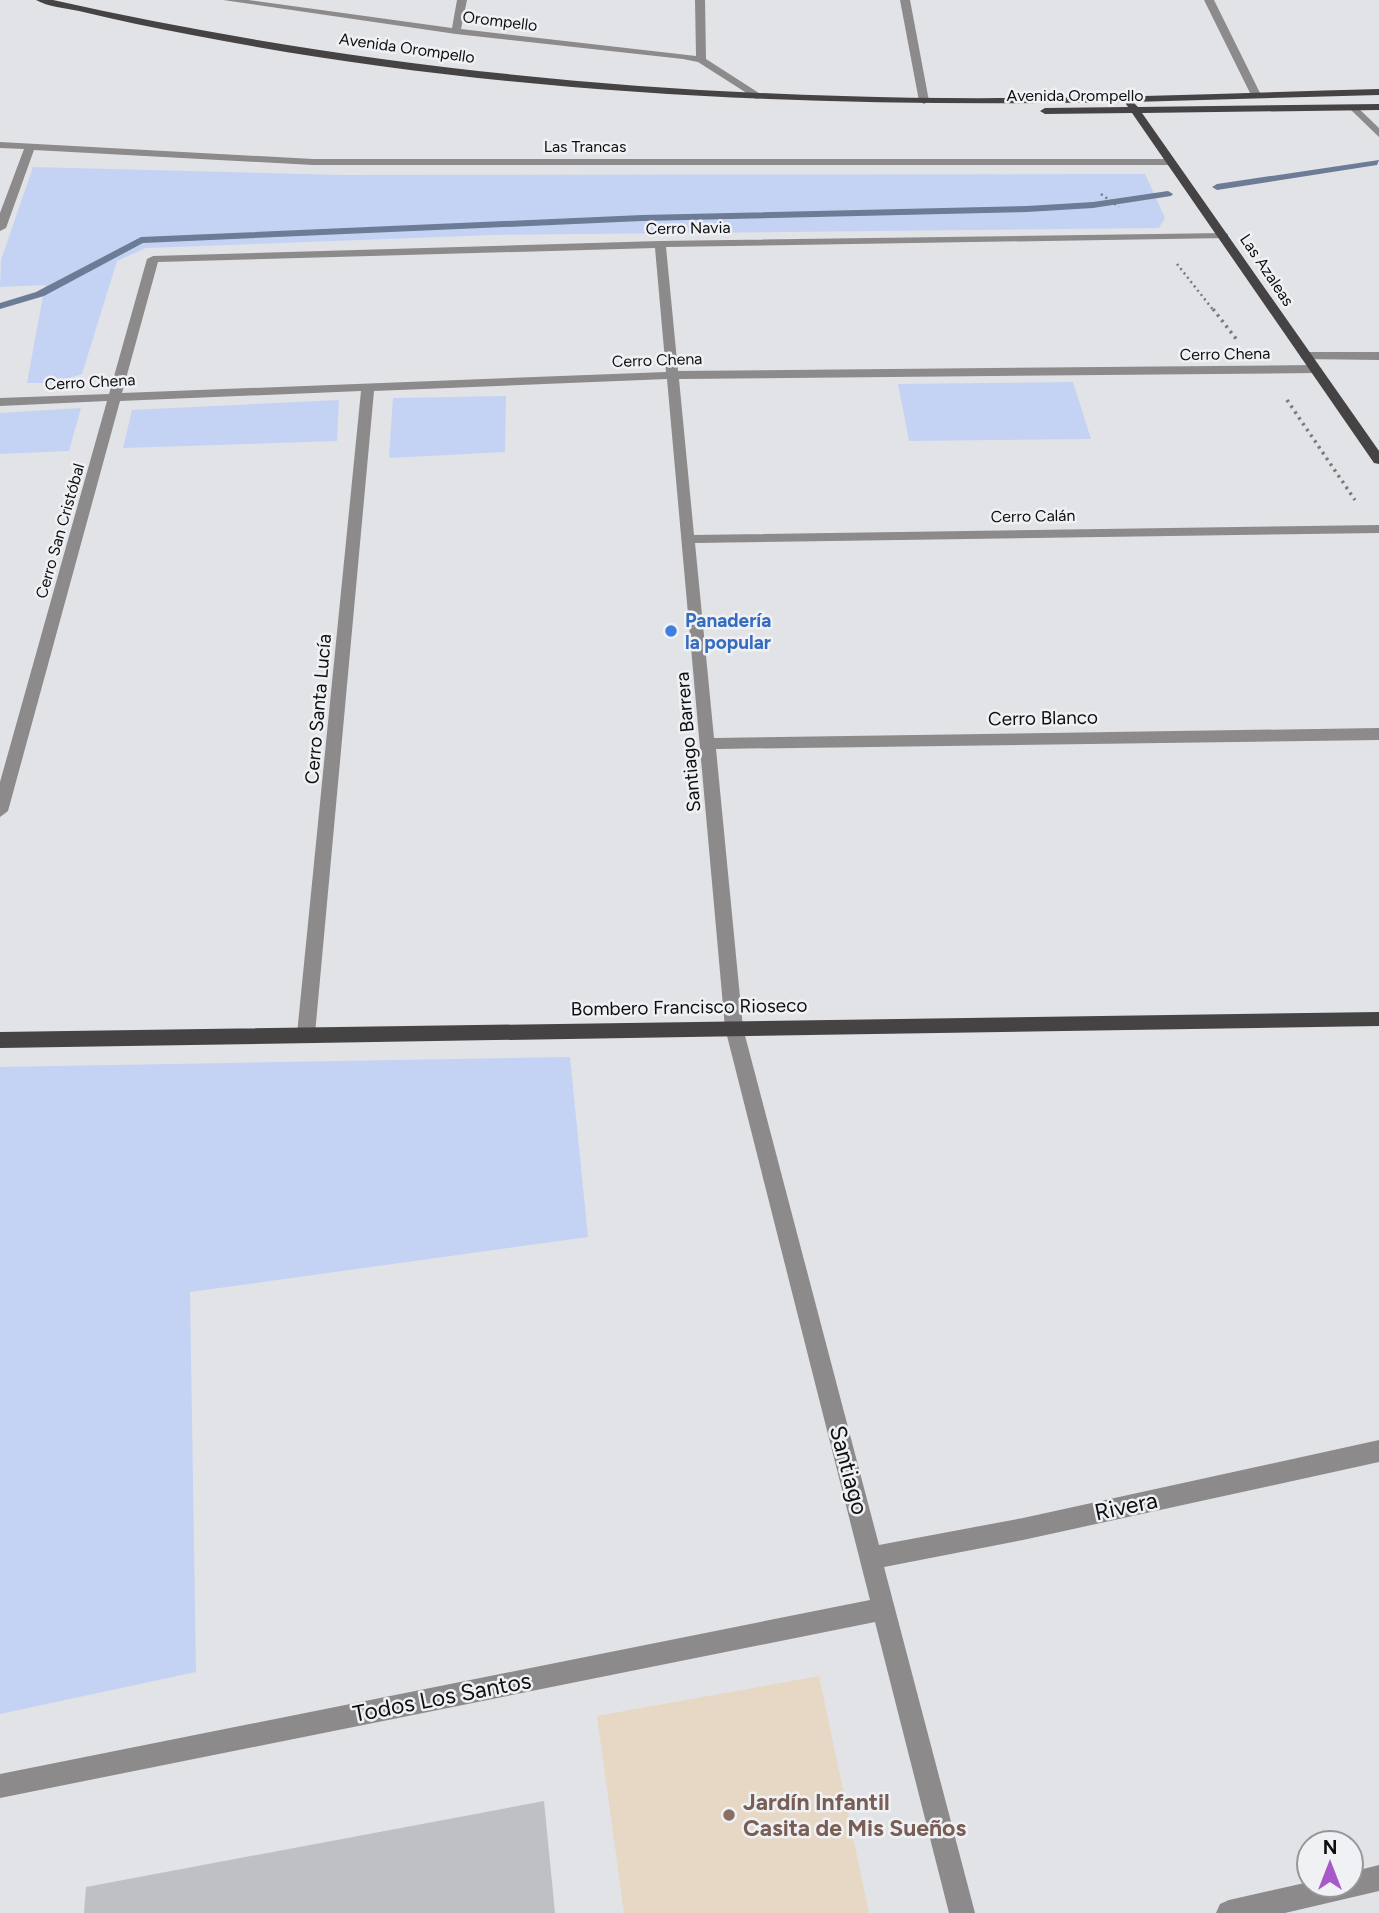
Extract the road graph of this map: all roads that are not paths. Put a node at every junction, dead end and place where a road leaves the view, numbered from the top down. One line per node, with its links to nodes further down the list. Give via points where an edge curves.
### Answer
1 (41, 0): 12 (main road, Avenida Orompello, via 205,34 442,69)
2 (228, 0): 7 (street, Orompello)
3 (462, 0): 8 (street)
4 (700, 0): 9 (street)
5 (905, 0): 15 (street)
6 (1209, 0): 11 (street)
7 (250, 2): 8 (street, Orompello)
8 (456, 31): 9 (street, Orompello)
9 (701, 60): 12 (street, Orompello)
10 (1379, 92): 11 (main road, Avenida Orompello)
11 (1255, 95): 14 (main road, Avenida Orompello)
12 (760, 97): 13 (main road, Avenida Orompello)
13 (773, 97): 15 (main road, Avenida Orompello); 18 (main road, Avenida Orompello, via 923,110)
14 (1127, 98): 15 (main road, Avenida Orompello); 18 (main road, Las Azaleas)
15 (924, 101)
16 (1379, 107): 17 (main road, Avenida Orompello)
17 (1355, 108): 18 (main road, Avenida Orompello); 19 (street)
18 (1136, 111): 22 (main road, Las Azaleas)
19 (1379, 134)
20 (0, 145): 21 (street, Las Trancas)
21 (30, 147): 22 (street, Las Trancas, via 313,162); 23 (street)
22 (1171, 162): 24 (main road, Las Azaleas)
23 (0, 228)
24 (1224, 236): 25 (street, Cerro Navia); 27 (main road, Las Azaleas)
25 (660, 244): 26 (street, Cerro Navia); 30 (street, Santiago Barrera)
26 (153, 259): 32 (street, Cerro San Cristóbal)
27 (1306, 356): 28 (street); 29 (main road, Las Azaleas)
28 (1379, 356)
29 (1316, 369): 30 (street, Cerro Chena); 34 (main road, Las Azaleas)
30 (673, 375): 31 (street, Cerro Chena); 36 (street, Santiago Barrera)
31 (368, 388): 32 (street, Cerro Chena); 42 (street, Cerro Santa Lucía)
32 (116, 396): 33 (street, Cerro Chena); 39 (street, Cerro San Cristóbal)
33 (0, 402)
34 (1379, 460)
35 (1379, 529): 36 (street, Cerro Calán)
36 (688, 539): 38 (street, Santiago Barrera)
37 (1379, 734): 38 (street, Cerro Blanco)
38 (708, 744): 41 (street, Santiago Barrera)
39 (0, 811)
40 (1379, 1019): 41 (main road, Bombero Francisco Rioseco)
41 (734, 1028): 42 (main road, Bombero Francisco Rioseco); 45 (street, Santiago)
42 (306, 1034): 43 (main road, Bombero Francisco Rioseco)
43 (0, 1040)
44 (1379, 1451): 45 (street, Rivera)
45 (872, 1558): 46 (street, Santiago)
46 (884, 1609): 47 (street, Todos Los Santos); 49 (street, Santiago)
47 (0, 1786)
48 (1295, 1898): 50 (street)
49 (962, 1913)
50 (1229, 1913)

